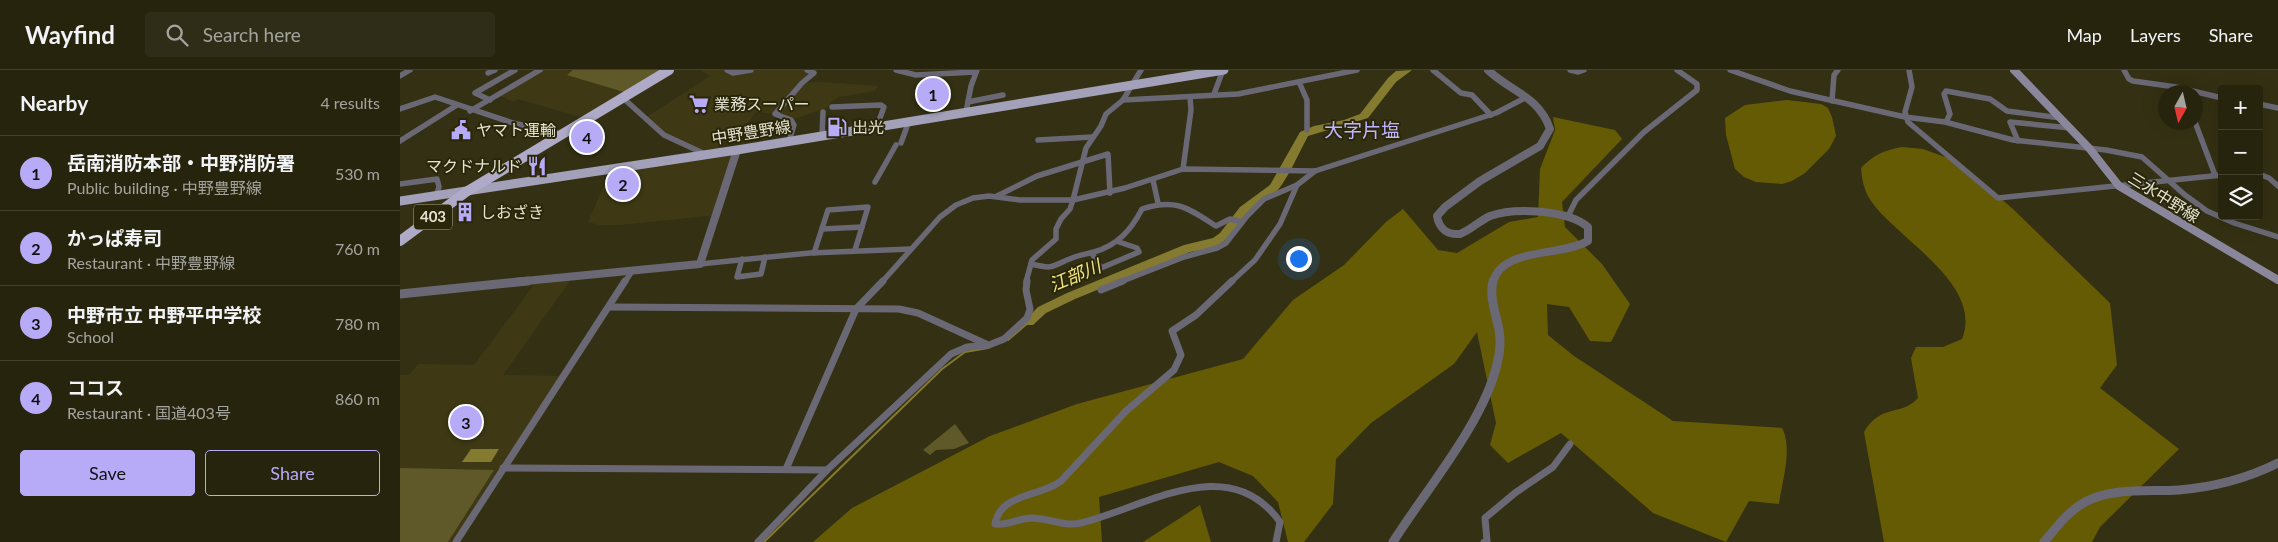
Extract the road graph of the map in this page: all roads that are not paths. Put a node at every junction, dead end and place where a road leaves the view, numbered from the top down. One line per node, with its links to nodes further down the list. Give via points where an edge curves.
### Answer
1 (410, 70): 25 (street)
2 (495, 70): 24 (street)
3 (515, 70): 36 (street, via 475,93)
4 (540, 70): 36 (street)
5 (669, 70): 35 (highway, 403)
6 (727, 70): 7 (street, via 734,73)
7 (751, 70)
8 (806, 70): 64 (street, via 814,73 775,114 792,120 794,125)
9 (896, 70): 23 (street, via 916,75)
10 (1141, 70): 27 (street)
11 (1224, 70): 27 (main road, 中野豊野線); 30 (street)
12 (1357, 70): 26 (street)
13 (1433, 70): 50 (street, via 1461,94 1472,95)
14 (1488, 70): 33 (street)
15 (1570, 70): 16 (street)
16 (1584, 70)
17 (1677, 70): 91 (street, via 1697,84 1697,90 1644,132 1576,200)
18 (1730, 70): 38 (street, via 1775,87)
19 (1838, 70): 38 (street, via 1834,74)
20 (1909, 70): 51 (street, via 1913,86 1905,103)
21 (2014, 70): 52 (main road, 三水中野線)
22 (2124, 70): 28 (street, via 2134,81)
23 (977, 71): 39 (street)
24 (488, 73)
25 (400, 76)
26 (1299, 82): 30 (street, via 1238,94); 57 (street, via 1307,100)
27 (1133, 84): 37 (street); 49 (main road, 中野豊野線)
28 (2162, 85)
29 (2203, 93): 34 (street)
30 (1214, 94): 32 (street)
31 (1003, 95): 39 (street)
32 (1190, 97): 37 (street); 72 (street)
33 (1527, 97): 50 (street); 91 (street, via 1548,118 1550,129 1545,141 1452,201 1439,213 1437,221 1447,232 1457,234 1468,233 1488,217 1507,213)
34 (2218, 97)
35 (623, 98): 59 (highway, 403); 69 (street, via 664,134)
36 (490, 100): 47 (street)
37 (1123, 100): 61 (street, via 1106,114)
38 (1832, 101): 51 (street)
39 (968, 102): 49 (street)
40 (400, 104): 43 (street)
41 (457, 105): 43 (street, via 435,97); 47 (street); 63 (street)
42 (2263, 105): 45 (street)
43 (410, 106): 46 (street)
44 (832, 107): 55 (street, via 881,105 884,107)
45 (2278, 108)
46 (400, 109)
47 (470, 111): 59 (street)
48 (823, 112): 60 (street)
49 (966, 112): 53 (main road, 中野豊野線)
50 (1491, 115): 73 (street)
51 (1905, 117): 54 (street); 82 (street, via 1998,198)
52 (2062, 118): 54 (street, via 2007,111 1997,102 1962,92 1946,92 1944,98 1950,114); 56 (main road, 三水中野線)
53 (908, 121): 55 (main road, 中野豊野線); 66 (street)
54 (1946, 122): 65 (street)
55 (878, 126): 60 (main road, 中野豊野線)
56 (2071, 128): 65 (street, via 2010,122); 67 (main road, 三水中野線)
57 (1307, 130)
58 (2198, 130): 74 (street)
59 (563, 135): 71 (highway, 403)
60 (822, 135): 64 (main road, 中野豊野線)
61 (1093, 137): 62 (street); 70 (street)
62 (1038, 140)
63 (400, 141)
64 (789, 141): 68 (main road, 中野豊野線)
65 (2018, 141): 67 (street)
66 (898, 144): 78 (street)
67 (2090, 148): 76 (street, via 2142,157); 82 (main road, 三水中野線)
68 (738, 150): 69 (main road, 中野豊野線); 104 (street)
69 (706, 155): 79 (main road, 中野豊野線)
70 (1081, 162): 85 (street, via 1108,154); 86 (street, via 1046,171); 88 (street)
71 (516, 163): 79 (main road, via 505,173 505,178); 84 (highway, 403)
72 (1182, 169): 73 (street); 77 (street)
73 (1315, 171): 81 (street)
74 (2218, 175): 76 (street)
75 (2262, 175): 83 (street)
76 (2168, 179): 82 (street); 95 (street, via 2207,210 2234,223)
77 (1153, 180): 85 (street); 90 (street)
78 (875, 182)
79 (525, 183): 84 (main road, 中野豊野線)
80 (400, 184): 87 (street, via 437,179)
81 (1298, 185): 92 (street, via 1264,199); 120 (street, via 1280,224 1255,260 1196,315 1172,330 1182,357 1177,366 1143,394 1057,484 1010,503 994,520 995,524 1002,526 1029,518 1067,524 1183,489 1230,487 1246,492 1275,514 1280,522)
82 (2119, 186): 107 (main road, 三水中野線)
83 (2278, 186)
84 (466, 192): 87 (main road, 中野豊野線); 96 (highway, 403)
85 (1110, 193): 88 (street)
86 (997, 196): 88 (street, via 1020,200); 98 (street, via 973,198 956,205 940,217)
87 (436, 197): 89 (main road, 中野豊野線)
88 (1073, 200): 105 (street, via 1056,229 1056,239)
89 (400, 202)
90 (1158, 203): 92 (street, via 1190,207 1216,226 1230,219); 97 (street, via 1142,210 1134,226)
91 (1568, 216): 121 (street, via 1588,227 1588,241 1573,249 1513,260 1500,268 1494,277 1494,305 1500,339 1492,380 1456,451)
92 (1242, 222): 108 (street, via 1218,248 1184,257)
93 (862, 227): 94 (street); 94 (street, via 868,207 828,210); 99 (street)
94 (822, 229): 100 (street)
95 (2278, 237)
96 (400, 241)
97 (1119, 242): 101 (street); 101 (street, via 1137,248 1139,252 1101,268)
98 (911, 249): 99 (street); 111 (street)
99 (855, 250): 100 (street)
100 (814, 253): 102 (street)
101 (1093, 255): 105 (street, via 1070,259 1057,266)
102 (765, 257): 103 (street); 103 (street, via 761,274 737,277)
103 (742, 259): 104 (street)
104 (700, 264): 106 (street)
105 (1031, 264): 112 (street, via 1026,284 1030,309 1027,318 1004,339)
106 (632, 271): 109 (street); 110 (street)
107 (2278, 280)
108 (1101, 290)
109 (400, 294)
110 (609, 307): 111 (street); 115 (street)
111 (856, 309): 112 (street, via 899,309 918,313); 116 (street)
112 (988, 345): 117 (street, via 968,347 951,354)
113 (1570, 444): 122 (street, via 1553,466 1485,518 1487,541)
114 (2278, 463): 123 (street, via 2253,476 2219,486 2122,492 2093,499 2075,508)
115 (503, 468): 116 (street); 118 (street)
116 (786, 470): 117 (street)
117 (827, 470): 119 (street)
118 (456, 542)
119 (758, 542)
120 (1276, 542)
121 (1393, 542)
122 (1484, 542)
123 (2044, 542)

